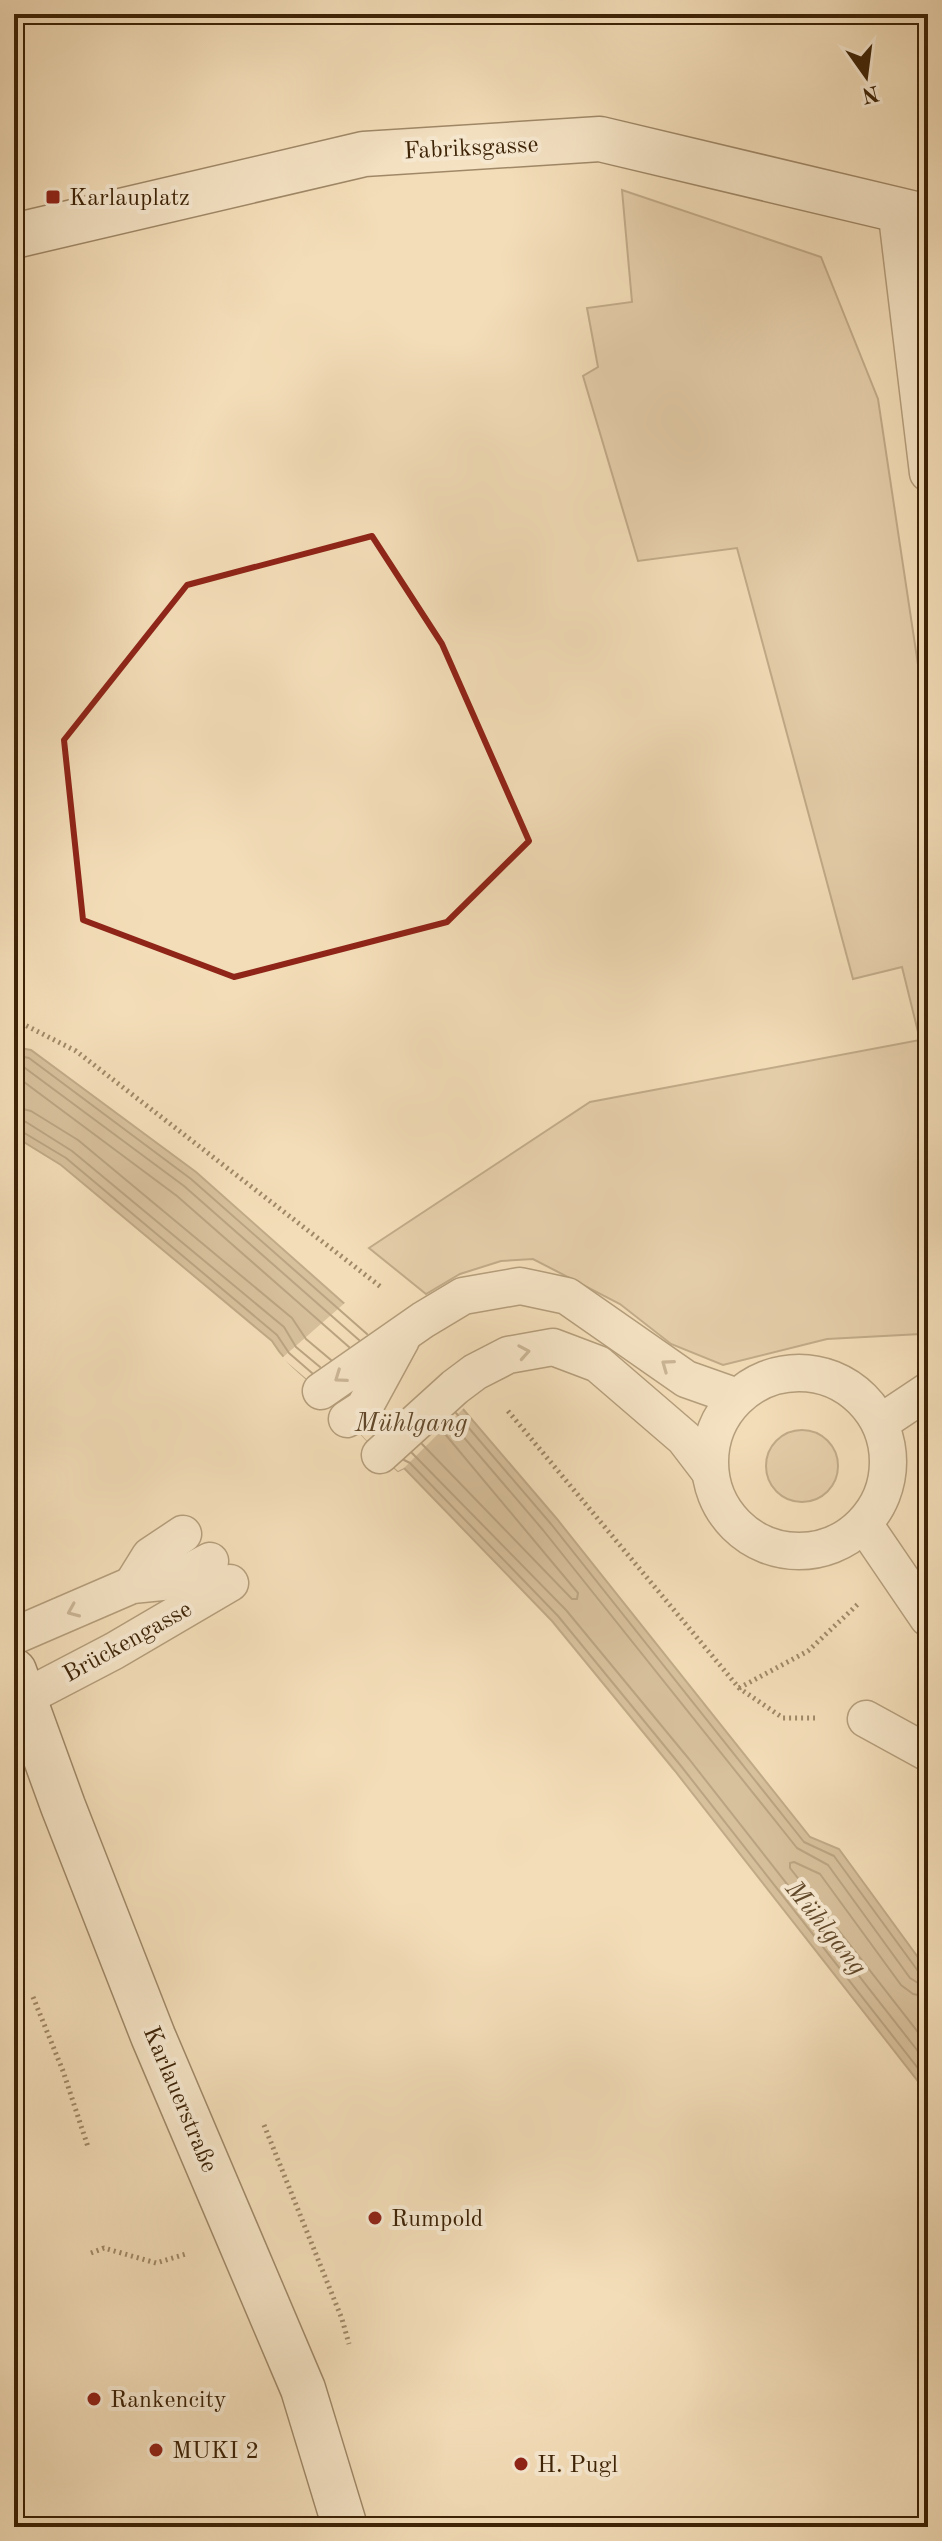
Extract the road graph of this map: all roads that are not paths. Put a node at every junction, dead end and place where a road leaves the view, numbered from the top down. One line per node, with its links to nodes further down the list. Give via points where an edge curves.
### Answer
1 (912, 212): 2 (street, Fabriksgasse, via 600,139 364,154); 3 (lane, via 915,370)
2 (14, 236)
3 (928, 473)
4 (405, 1332): 5 (lane, one-way to 5); 7 (lane, one-way to 4, via 686,1379 567,1296 520,1286 463,1296); 8 (lane, via 364,1408)
5 (321, 1391)
6 (928, 1391): 9 (lane)
7 (737, 1397): 9 (lane, via 782,1374 816,1374 847,1386); 11 (lane, via 715,1432)
8 (347, 1419)
9 (880, 1423): 12 (lane, via 887,1440 888,1476)
10 (380, 1455): 11 (lane, one-way to 11, via 475,1372 508,1355 553,1347 598,1364 684,1438)
11 (710, 1472): 12 (lane, via 722,1507 746,1535 762,1544 816,1550)
12 (864, 1524): 15 (lane)
13 (183, 1534): 14 (lane, Brückengasse, via 150,1556)
14 (132, 1585): 16 (lane, Brückengasse, one-way to 16); 17 (lane, Brückengasse, via 220,1572 114,1651)
15 (928, 1618)
16 (14, 1636)
17 (19, 1685): 20 (street, Karlauerstraße, via 153,2036 303,2389)
18 (866, 1719): 19 (lane)
19 (928, 1753)
20 (345, 2527)

